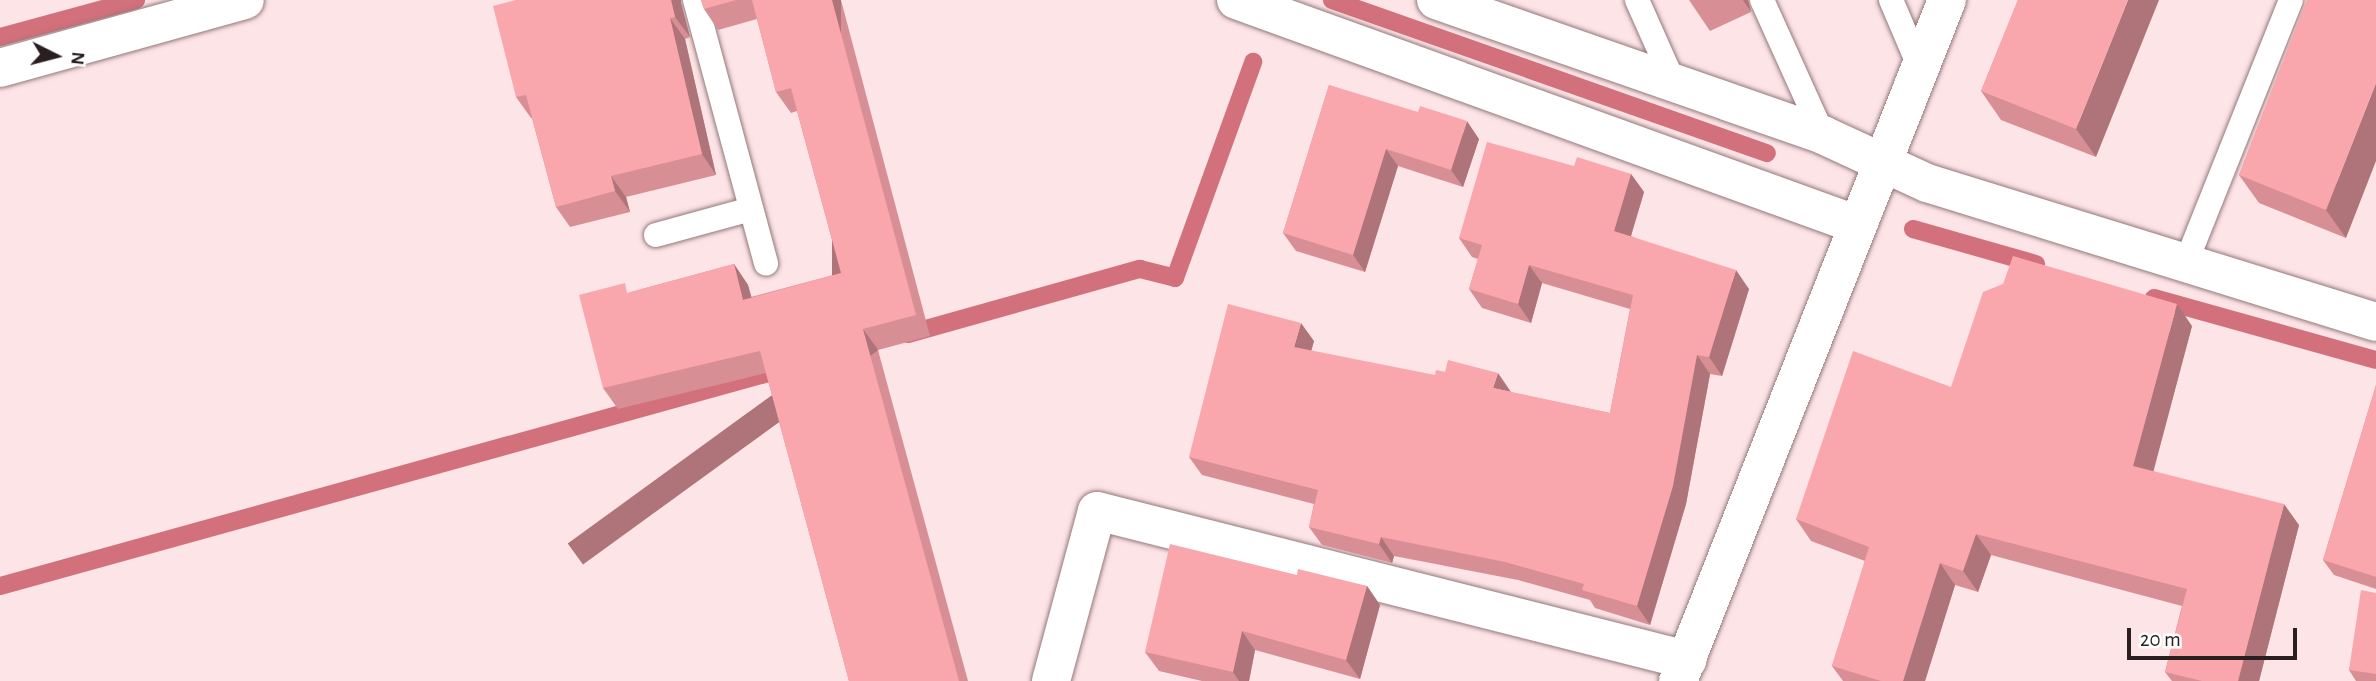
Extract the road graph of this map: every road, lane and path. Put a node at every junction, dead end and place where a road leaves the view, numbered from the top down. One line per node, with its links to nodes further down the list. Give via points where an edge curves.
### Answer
1 (245, 0): 11 (street)
2 (695, 0): 16 (lane)
3 (1236, 0): 17 (street)
4 (1436, 0): 10 (street)
5 (1637, 0): 13 (lane)
6 (1762, 0): 14 (lane)
7 (1891, 0): 12 (lane)
8 (1947, 0): 12 (street)
9 (2291, 0): 20 (lane)
10 (1499, 12): 13 (street)
11 (0, 68)
12 (1920, 68): 15 (street)
13 (1674, 83): 14 (street)
14 (1823, 135): 15 (street)
15 (1884, 160): 17 (street); 20 (street, via 1927,183)
16 (751, 209): 18 (lane); 19 (lane)
17 (1858, 225): 22 (street)
18 (656, 235)
19 (766, 264)
20 (2185, 265): 21 (street)
21 (2376, 322)
22 (1683, 670): 23 (street, via 1097,511)
23 (1051, 681)

